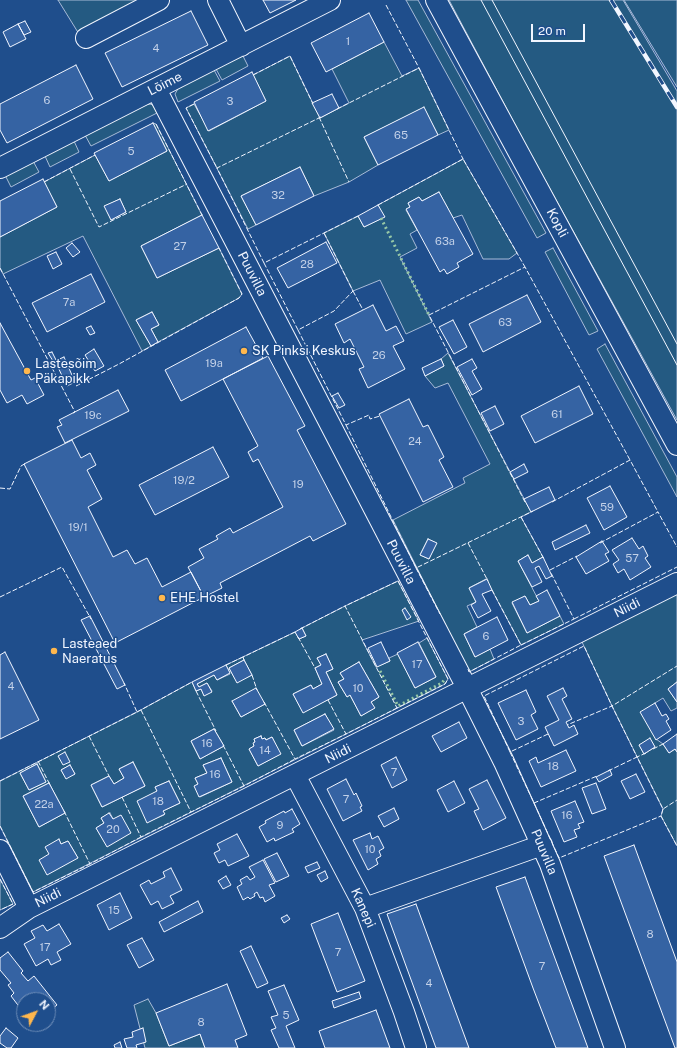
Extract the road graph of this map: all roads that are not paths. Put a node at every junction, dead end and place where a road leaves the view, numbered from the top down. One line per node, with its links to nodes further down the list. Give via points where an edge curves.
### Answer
1 (159, 0): 5 (street)
2 (218, 0): 6 (street)
3 (330, 0): 6 (street, Lõime)
4 (436, 0): 9 (street, Kopli)
5 (86, 38)
6 (241, 46): 7 (street, Lõime)
7 (156, 89): 8 (street, Lõime); 11 (street, Puuvilla)
8 (0, 168)
9 (677, 446)
10 (677, 583): 11 (street, Niidi)
11 (467, 688): 12 (street, Niidi); 13 (street, Puuvilla)
12 (295, 775): 15 (street, Niidi); 16 (street, Kanepi)
13 (542, 845): 16 (street); 19 (street, Puuvilla)
14 (0, 850): 15 (street)
15 (29, 908): 17 (street, Niidi)
16 (365, 908): 18 (street, Kanepi)
17 (0, 928)
18 (416, 1048)
19 (615, 1048)

